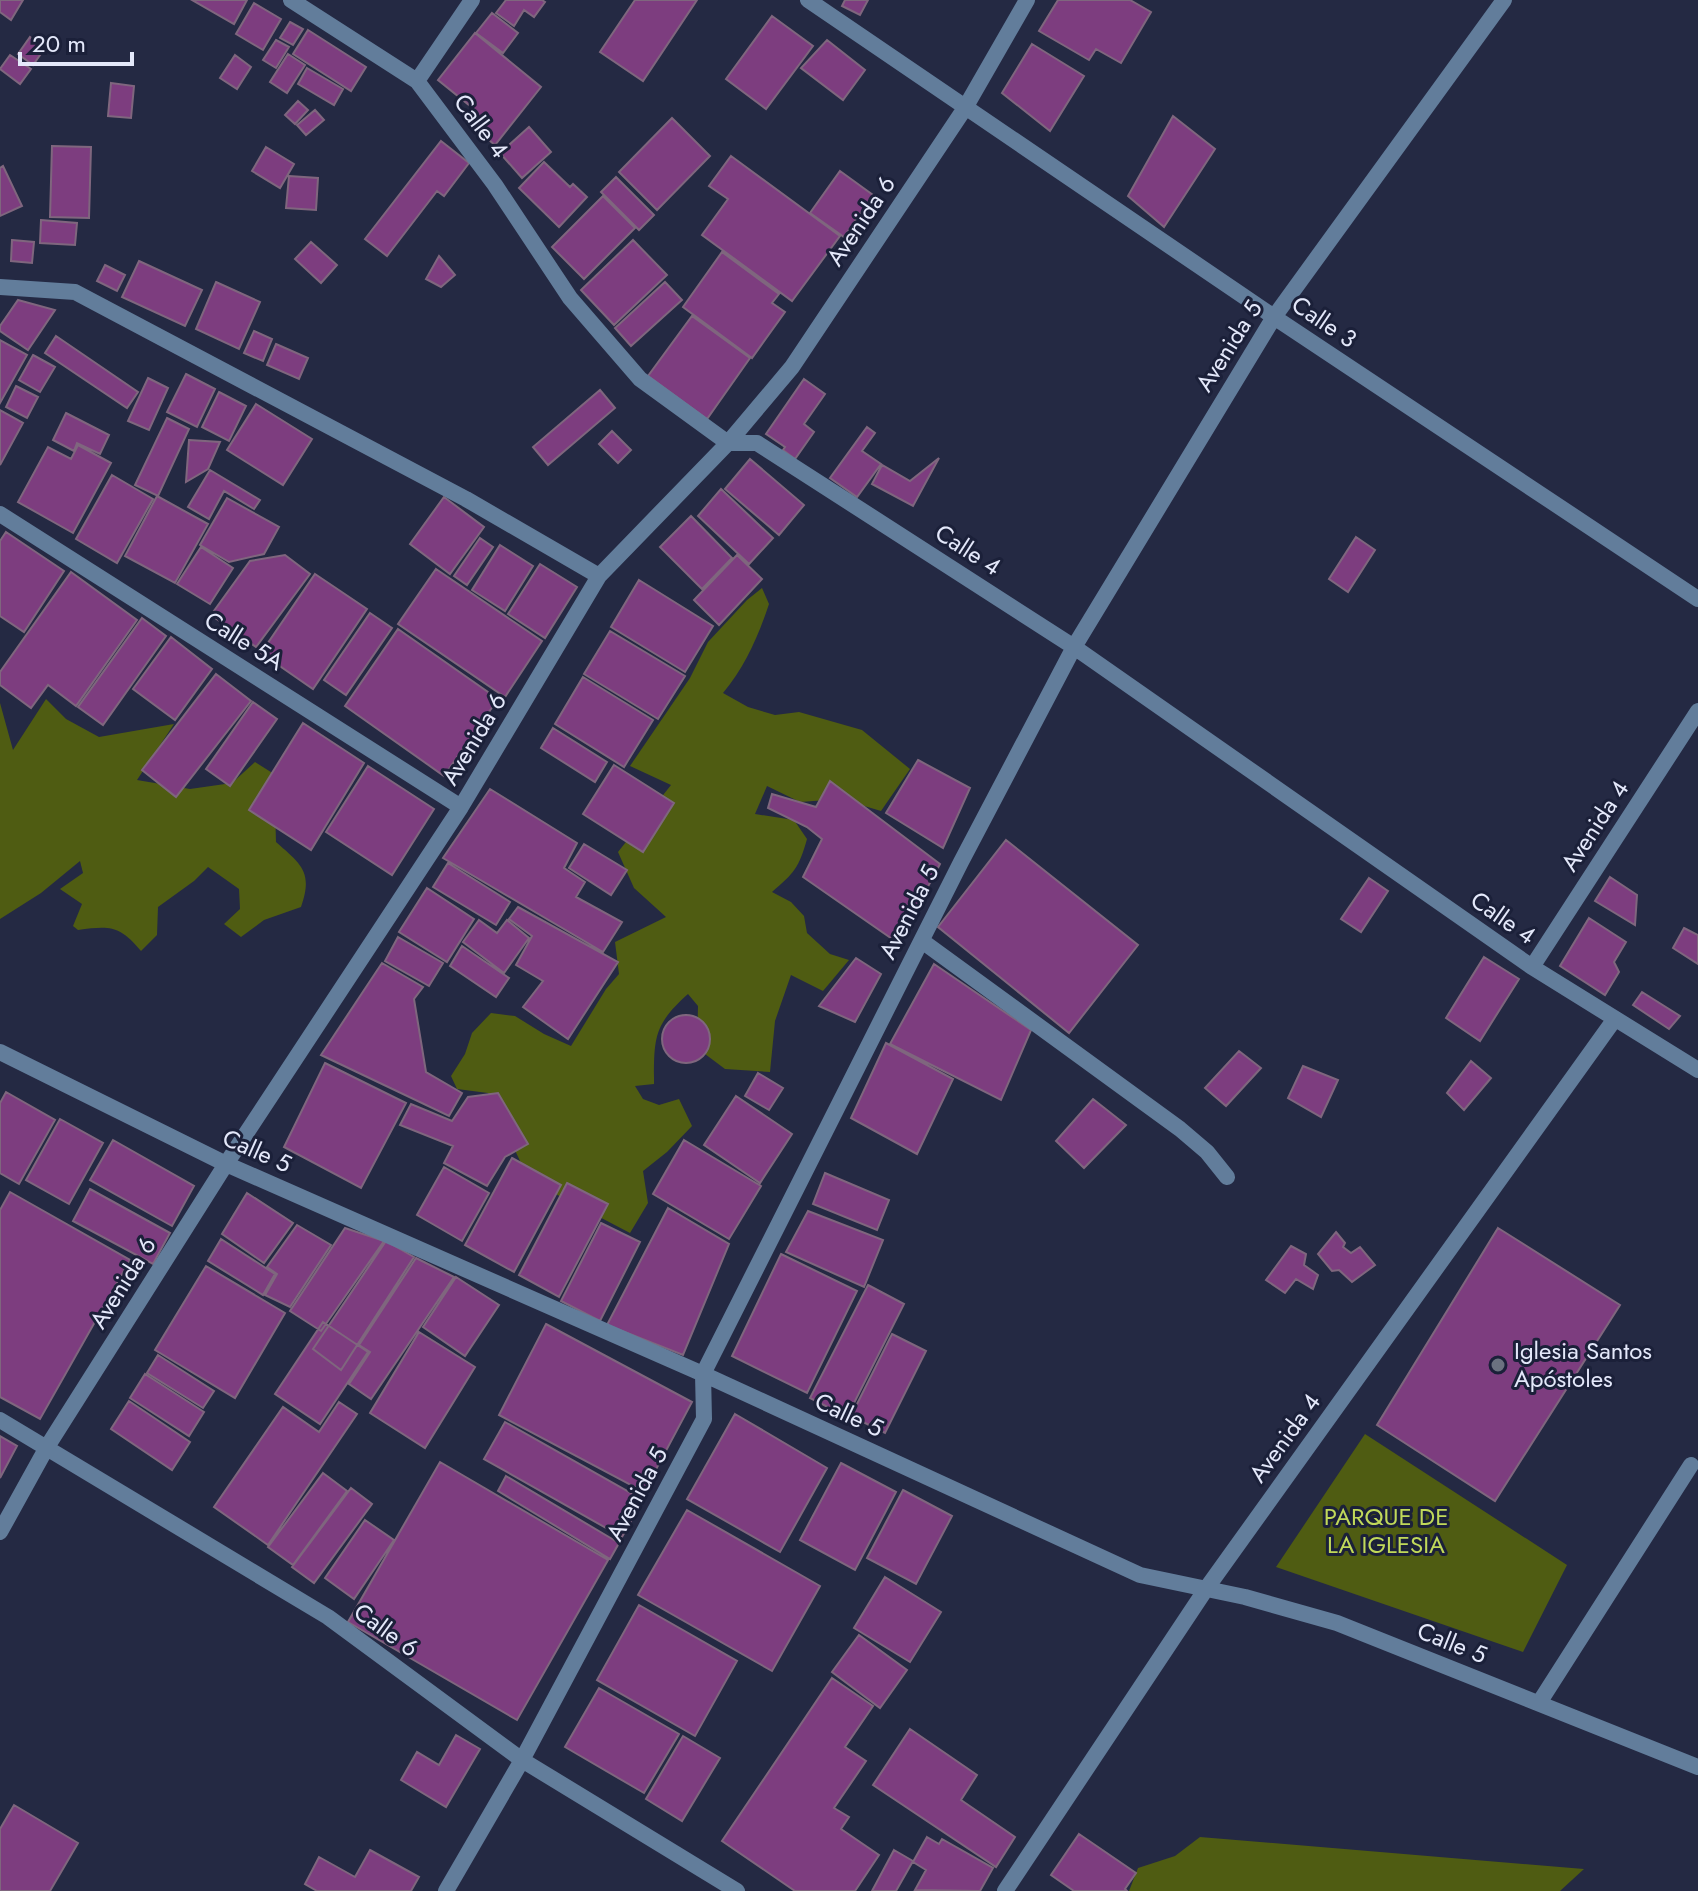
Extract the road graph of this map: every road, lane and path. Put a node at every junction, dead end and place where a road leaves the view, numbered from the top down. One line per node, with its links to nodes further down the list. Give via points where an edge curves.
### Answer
1 (291, 0): 6 (street, Calle 4)
2 (472, 0): 6 (street)
3 (808, 0): 7 (street, Calle 3)
4 (1027, 0): 7 (street, Avenida 6)
5 (1504, 0): 9 (street, Avenida 5)
6 (417, 81): 10 (street, Calle 4, via 570,298 640,379)
7 (965, 108): 9 (street, Calle 3); 10 (street, Avenida 6, via 792,367)
8 (0, 287): 12 (street, via 75,292 466,499)
9 (1274, 317): 13 (street, Calle 3); 14 (street, Avenida 5)
10 (728, 443): 12 (street, Avenida 6); 14 (street, Calle 4, via 757,443)
11 (0, 514): 16 (street, Calle 5A)
12 (599, 576): 16 (street, Avenida 6)
13 (1698, 599)
14 (1074, 647): 17 (street, Avenida 5); 18 (street, Calle 4)
15 (1698, 711): 18 (street, Avenida 4)
16 (461, 807): 22 (street, Avenida 6)
17 (922, 941): 23 (street, via 1180,1129); 24 (street, Avenida 5)
18 (1532, 967): 19 (street, Calle 4)
19 (1614, 1020): 21 (street, Calle 4); 29 (street, Avenida 4)
20 (0, 1052): 22 (street, Calle 5)
21 (1698, 1070)
22 (226, 1164): 24 (street, Calle 5); 26 (street, Avenida 6)
23 (1227, 1177)
24 (703, 1374): 29 (street, Calle 5, via 1140,1575); 31 (street, Avenida 5, via 704,1419)
25 (0, 1420): 26 (street, Calle 6)
26 (47, 1447): 28 (street, Avenida 6); 31 (street, Calle 6, via 328,1617)
27 (1691, 1465): 30 (street)
28 (0, 1532)
29 (1206, 1589): 30 (street, Calle 5, via 1337,1623); 35 (street, Avenida 4)
30 (1539, 1703): 32 (street, Calle 5)
31 (522, 1760): 33 (street, Avenida 5); 34 (street, Calle 6)
32 (1698, 1767)
33 (446, 1891)
34 (737, 1891)
35 (1005, 1891)

